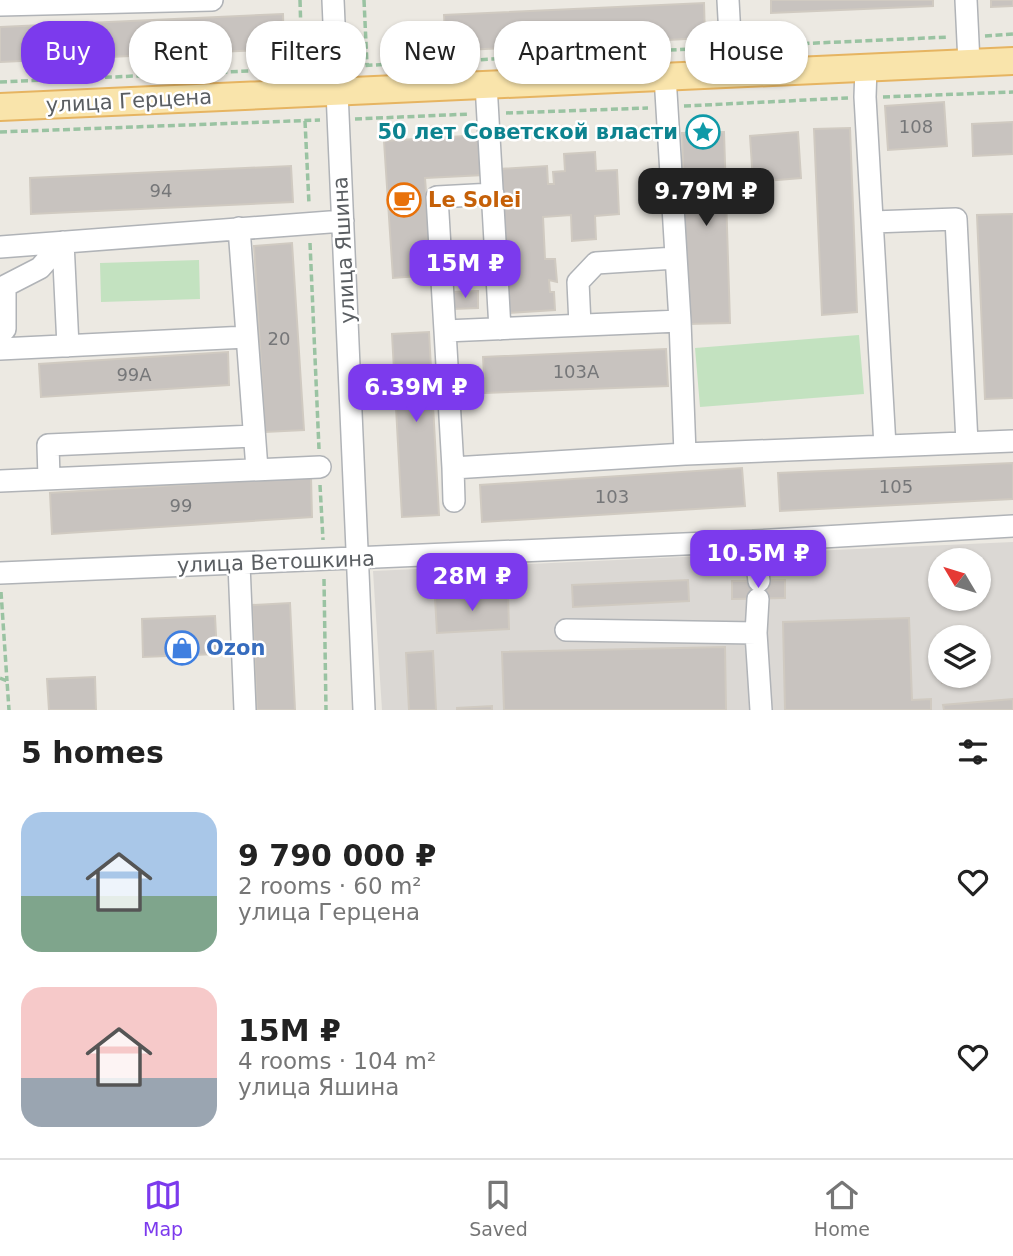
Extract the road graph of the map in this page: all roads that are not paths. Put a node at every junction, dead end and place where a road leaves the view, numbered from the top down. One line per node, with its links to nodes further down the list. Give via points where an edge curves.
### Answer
1 (212, 0): 5 (street)
2 (334, 0): 6 (street, улица Яшина)
3 (728, 0): 7 (street)
4 (966, 0): 8 (street)
5 (0, 5)
6 (335, 21)
7 (729, 21)
8 (969, 49): 9 (main road, улица Герцена); 11 (main road, улица Герцена)
9 (1013, 61)
10 (808, 64): 11 (main road, улица Герцена)
11 (866, 67): 21 (street)
12 (366, 81): 15 (main road, улица Герцена)
13 (268, 84): 18 (main road, улица Герцена)
14 (337, 84): 20 (street, улица Яшина)
15 (486, 84): 16 (main road, улица Герцена); 19 (street)
16 (494, 84)
17 (665, 84): 25 (street)
18 (0, 107)
19 (492, 194): 29 (street); 30 (street, via 437,197)
20 (343, 221): 22 (street); 50 (street, улица Яшина)
21 (873, 222): 38 (street, via 956,219); 39 (street)
22 (239, 228): 23 (street); 32 (street)
23 (63, 242): 24 (street); 26 (street, via 40,268); 33 (street)
24 (0, 247)
25 (676, 258): 27 (street); 28 (street, via 596,263 578,282)
26 (2, 283): 31 (street, via 5,329)
27 (680, 321): 28 (street); 40 (street)
28 (580, 325): 29 (street)
29 (500, 328): 30 (street)
30 (445, 331): 42 (street)
31 (0, 334)
32 (247, 337): 33 (street); 35 (street)
33 (68, 346): 34 (street)
34 (0, 349)
35 (254, 436): 36 (street); 43 (street)
36 (143, 441): 44 (street); 45 (street, via 48,445)
37 (1013, 441): 38 (street)
38 (967, 443): 39 (street)
39 (885, 446): 40 (street)
40 (685, 454): 42 (street)
41 (320, 467): 43 (street)
42 (453, 468): 47 (street)
43 (257, 469): 44 (street)
44 (145, 474): 45 (street)
45 (50, 478): 46 (street)
46 (0, 481)
47 (454, 501)
48 (1013, 526): 49 (street, улица Ветошкина)
49 (754, 541): 50 (street, улица Ветошкина); 54 (street)
50 (358, 559): 51 (street, улица Ветошкина); 56 (street, улица Яшина)
51 (239, 564): 52 (street, улица Ветошкина); 55 (street)
52 (0, 573)
53 (566, 630): 54 (street)
54 (756, 634): 57 (street)
55 (245, 710)
56 (364, 710)
57 (761, 710)

